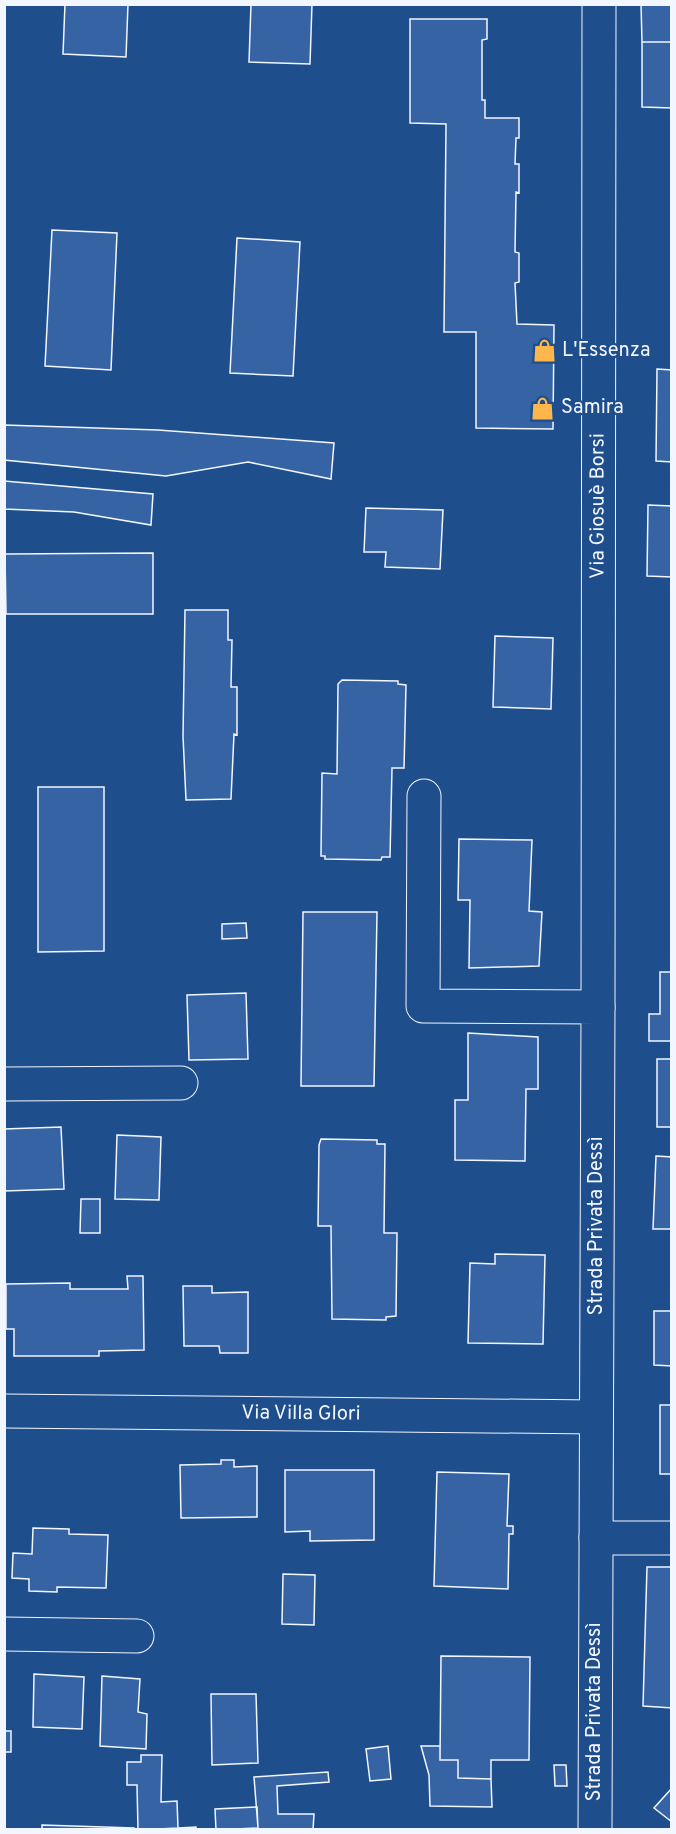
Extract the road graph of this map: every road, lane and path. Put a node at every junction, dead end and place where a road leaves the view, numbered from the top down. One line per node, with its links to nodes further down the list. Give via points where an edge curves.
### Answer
1 (599, 4): 3 (street, Via Giosuè Borsi)
2 (424, 796): 3 (street, via 423,1006)
3 (598, 1007): 7 (street, Strada Privata Dessì)
4 (181, 1083): 5 (street)
5 (4, 1084)
6 (4, 1411): 7 (street, Via Villa Glori)
7 (596, 1418): 8 (street, Strada Privata Dessì)
8 (596, 1538): 9 (street); 12 (street, Strada Privata Dessì)
9 (672, 1538)
10 (4, 1634): 11 (street)
11 (137, 1636)
12 (595, 1830)

